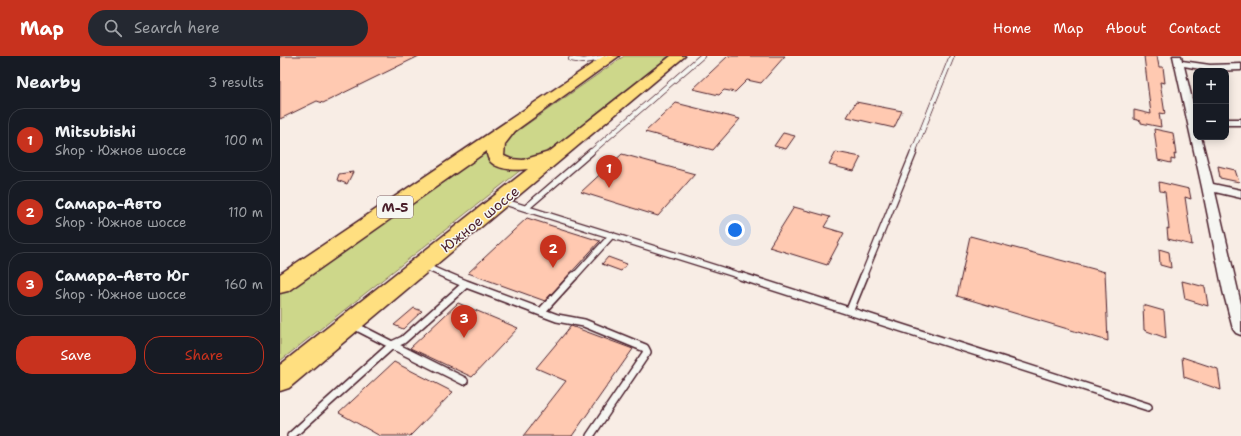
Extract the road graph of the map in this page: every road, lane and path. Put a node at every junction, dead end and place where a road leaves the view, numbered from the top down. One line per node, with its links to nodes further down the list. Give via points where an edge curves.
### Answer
1 (612, 56): 7 (lane, via 592,61); 9 (main road, М-5)
2 (679, 56): 15 (main road, Южное шоссе)
3 (702, 56): 19 (lane)
4 (952, 56): 25 (lane)
5 (1178, 59): 8 (street, via 1214,68); 10 (street)
6 (571, 60): 7 (lane)
7 (577, 61): 9 (lane)
8 (1241, 67)
9 (582, 72): 13 (main road, М-5)
10 (1193, 116)
11 (1229, 122): 12 (street)
12 (1241, 122)
13 (509, 128): 15 (main road, via 500,139 494,153 496,159 503,163 537,163); 23 (main road, М-5)
14 (1198, 140): 16 (street)
15 (560, 152): 18 (main road, Южное шоссе)
16 (1208, 187): 17 (street); 24 (street)
17 (1241, 194)
18 (502, 201): 19 (lane); 21 (main road, Южное шоссе)
19 (526, 208): 20 (lane)
20 (612, 235): 25 (lane); 26 (lane)
21 (422, 265): 22 (lane); 27 (main road, Южное шоссе)
22 (466, 284): 26 (lane); 29 (lane, via 403,340)
23 (280, 285)
24 (1236, 293): 28 (street)
25 (850, 310): 32 (lane)
26 (541, 312): 34 (lane, via 557,318 584,322 645,348 647,352)
27 (350, 324): 29 (lane); 30 (main road, Южное шоссе)
28 (1241, 329)
29 (392, 345): 31 (lane); 33 (lane)
30 (280, 380)
31 (464, 381)
32 (1148, 407)
33 (291, 436)
34 (590, 436)

